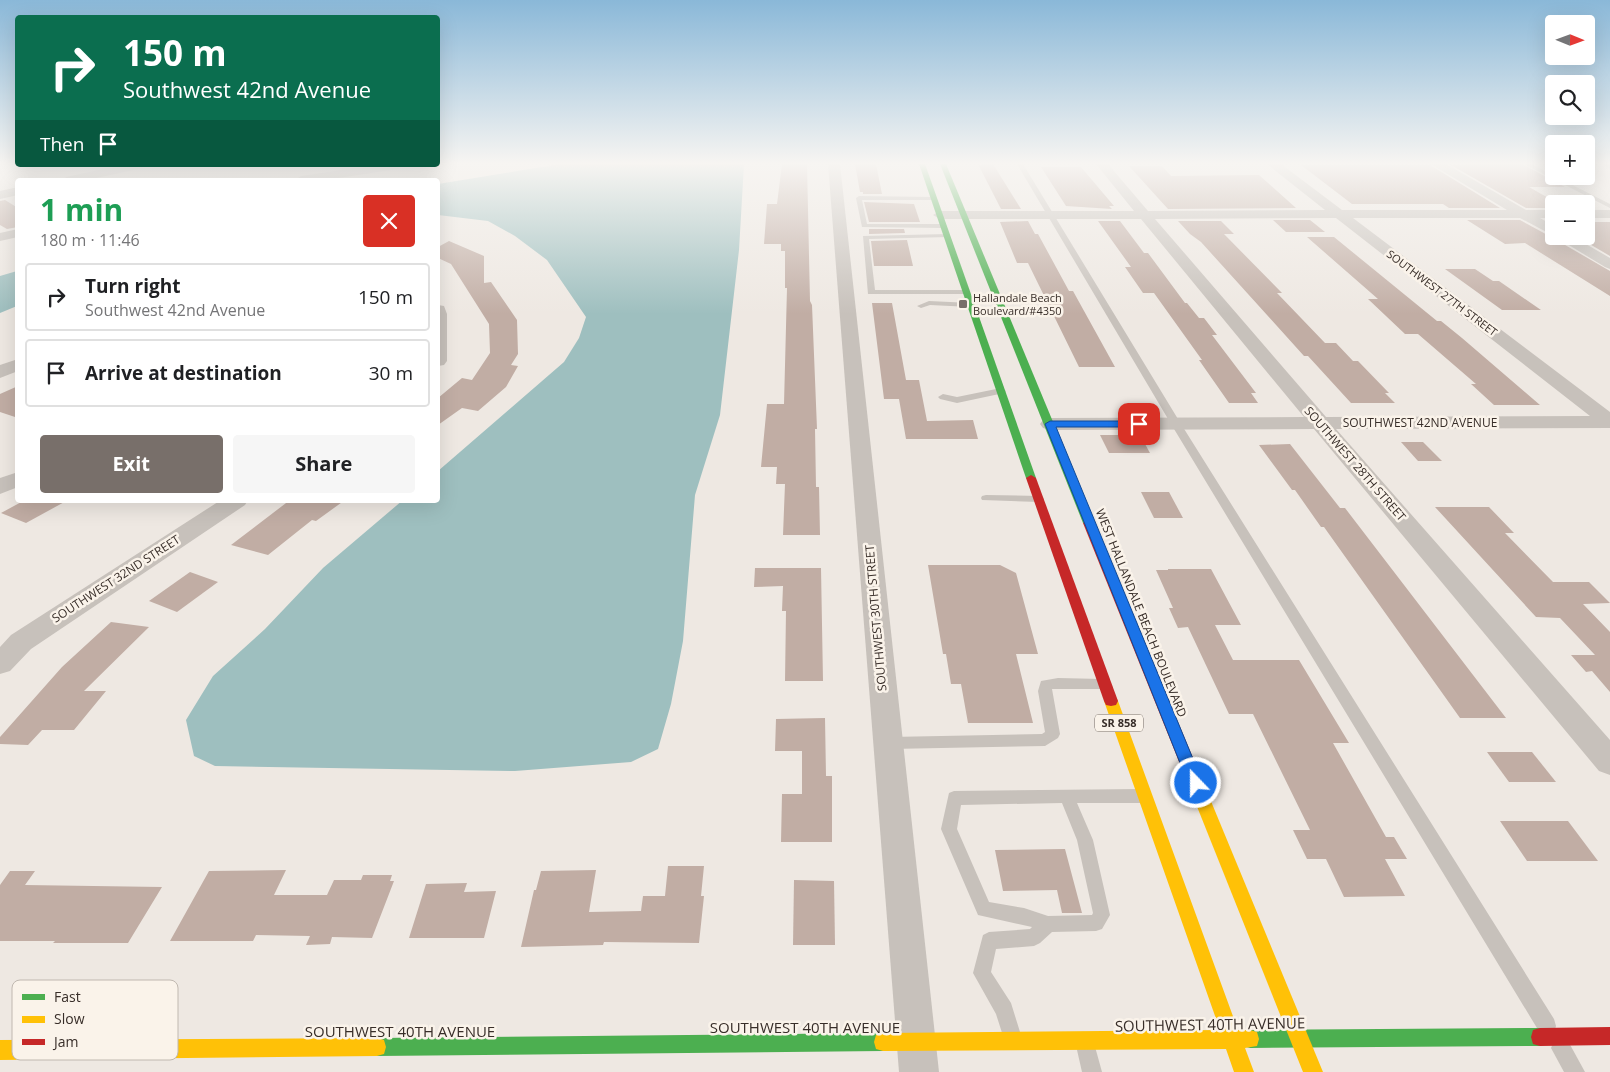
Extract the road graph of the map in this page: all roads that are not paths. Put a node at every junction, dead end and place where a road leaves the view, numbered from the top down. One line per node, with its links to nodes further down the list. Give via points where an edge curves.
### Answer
1 (839, 214): 40 (street, SOUTHWEST 30TH STREET)
2 (862, 214): 10 (lane, via 864,226)
3 (939, 214): 10 (main road, SR 858)
4 (1518, 214): 8 (street)
5 (1523, 214): 11 (street)
6 (1051, 215): 7 (street); 9 (street); 30 (lane)
7 (1145, 215): 8 (street); 29 (street, SOUTHWEST 28TH STREET)
8 (1339, 215): 28 (street, SOUTHWEST 27TH STREET)
9 (964, 216): 10 (street); 26 (main road, WEST HALLANDALE BEACH BOULEVARD)
10 (943, 226): 16 (main road, SR 858); 16 (lane, via 864,237 871,292)
11 (1545, 227)
12 (15, 234): 13 (street)
13 (0, 237)
14 (1577, 245): 15 (street)
15 (1610, 264)
16 (966, 292): 17 (main road, SR 858)
17 (971, 305): 18 (lane, via 929,303); 21 (main road, SR 858)
18 (921, 306)
19 (15, 365): 20 (street)
20 (0, 372)
21 (995, 374): 22 (main road, SR 858); 24 (main road)
22 (1001, 392): 23 (lane, via 957,400); 25 (main road, SR 858)
23 (943, 397)
24 (1016, 398)
25 (1007, 409): 27 (main road); 35 (main road, SR 858)
26 (1042, 420): 30 (street, SOUTHWEST 42ND AVENUE); 37 (main road, WEST HALLANDALE BEACH BOULEVARD)
27 (1022, 421)
28 (1610, 422): 29 (street, SOUTHWEST 42ND AVENUE)
29 (1320, 423): 30 (street, SOUTHWEST 42ND AVENUE); 41 (street, SOUTHWEST 28TH STREET)
30 (1176, 424): 46 (lane)
31 (1046, 450): 37 (main road)
32 (15, 480): 33 (street)
33 (0, 487)
34 (986, 498): 35 (lane)
35 (1039, 499): 39 (main road, SR 858)
36 (231, 503): 38 (street, SOUTHWEST 32ND STREET, via 22,642)
37 (1099, 545): 47 (main road, WEST HALLANDALE BEACH BOULEVARD)
38 (0, 664)
39 (1106, 684): 40 (lane, via 1046,685 1053,734 1045,740); 42 (main road, SR 858)
40 (888, 743): 50 (street, SOUTHWEST 30TH STREET)
41 (1610, 762)
42 (1145, 796): 43 (lane); 48 (main road, SR 858)
43 (1066, 797): 44 (lane, via 1084,834 1102,915 1096,923); 44 (lane, via 954,798 949,829 984,909)
44 (1048, 924): 51 (lane, via 1034,937 989,941 982,972 1004,1010)
45 (1610, 1036): 46 (main road, SOUTHWEST 40TH AVENUE)
46 (1554, 1037): 47 (main road, SOUTHWEST 40TH AVENUE); 57 (lane)
47 (1300, 1039): 48 (main road, SOUTHWEST 40TH AVENUE); 56 (main road, WEST HALLANDALE BEACH BOULEVARD)
48 (1232, 1040): 49 (main road, SOUTHWEST 40TH AVENUE); 55 (main road, SR 858)
49 (1085, 1041): 51 (main road, SOUTHWEST 40TH AVENUE); 54 (lane)
50 (916, 1042): 51 (main road, SOUTHWEST 40TH AVENUE); 52 (main road, SOUTHWEST 40TH AVENUE); 53 (street, SOUTHWEST 30TH STREET)
51 (1014, 1042)
52 (178, 1048)
53 (919, 1072)
54 (1092, 1072)
55 (1244, 1072)
56 (1313, 1072)
57 (1575, 1072)

